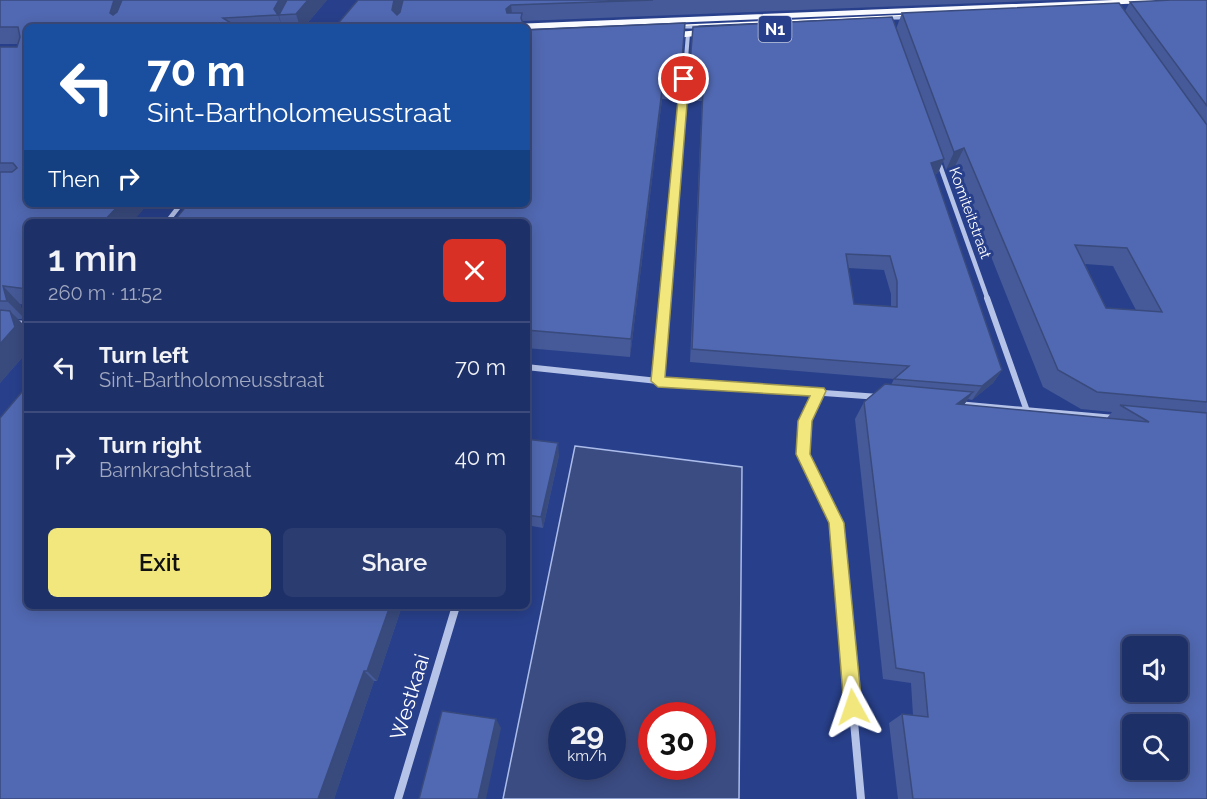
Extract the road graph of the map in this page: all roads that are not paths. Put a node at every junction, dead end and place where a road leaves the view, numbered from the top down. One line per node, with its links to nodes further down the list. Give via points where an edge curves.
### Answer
1 (1171, 0): 2 (main road, N1)
2 (1106, 2): 5 (main road, N1)
3 (910, 20): 4 (main road)
4 (876, 22)
5 (530, 26)
6 (707, 26): 7 (lane)
7 (671, 28)
8 (719, 31): 9 (main road)
9 (688, 34): 10 (main road); 17 (street)
10 (651, 37)
11 (934, 148): 21 (street, Komiteitstraat)
12 (179, 207): 13 (street)
13 (169, 219)
14 (0, 322): 15 (street)
15 (24, 324)
16 (530, 367): 17 (street)
17 (658, 381): 18 (street)
18 (819, 391): 19 (street); 25 (street, via 805,421 803,454 836,523)
19 (888, 398)
20 (946, 403): 21 (street)
21 (1027, 411): 22 (street)
22 (1128, 419)
23 (455, 609): 24 (street, Westkaai)
24 (398, 799)
25 (861, 799)

